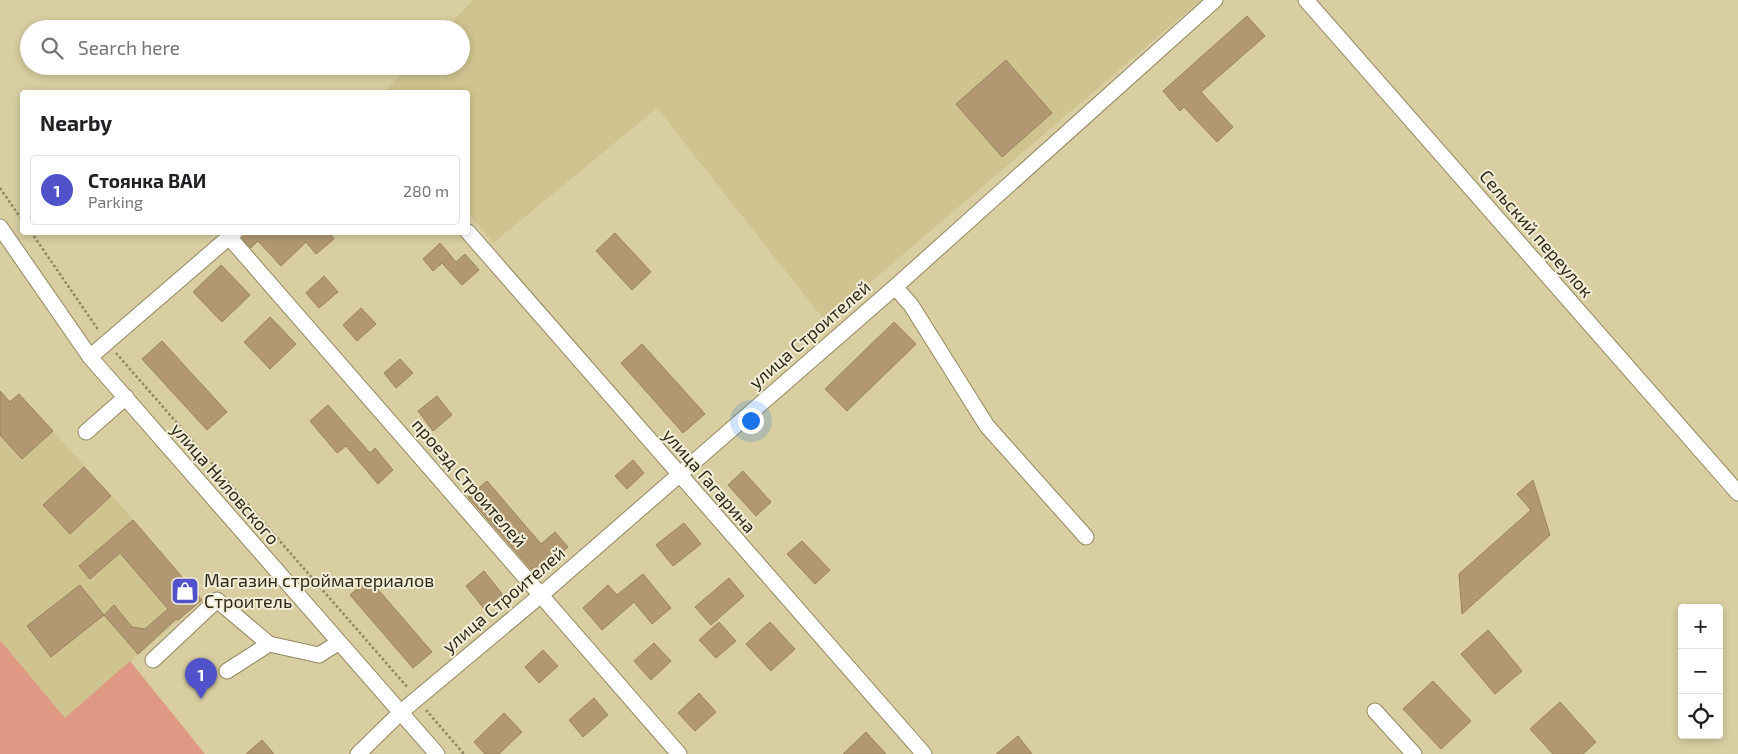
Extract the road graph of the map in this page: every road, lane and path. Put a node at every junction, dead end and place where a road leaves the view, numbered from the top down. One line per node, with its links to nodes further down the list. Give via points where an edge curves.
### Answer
1 (1215, 0): 9 (street, улица Строителей)
2 (1306, 0): 15 (street, Сельский переулок)
3 (0, 188): 4 (path)
4 (20, 217)
5 (0, 227): 11 (street, улица Ниловского)
6 (470, 234): 14 (street, улица Гагарина)
7 (33, 235): 10 (path)
8 (232, 235): 10 (street); 17 (street, проезд Строителей)
9 (895, 287): 14 (street, улица Строителей); 16 (street, via 912,305 987,426)
10 (107, 342): 11 (street); 22 (path)
11 (90, 357): 12 (street, улица Ниловского)
12 (126, 397): 13 (street); 18 (street, улица Ниловского)
13 (86, 432)
14 (678, 474): 17 (street, улица Строителей); 29 (street, улица Гагарина)
15 (1738, 493)
16 (1086, 537)
17 (541, 594): 22 (street, улица Строителей); 28 (street, проезд Строителей)
18 (338, 643): 19 (street, via 319,655); 24 (street, улица Ниловского)
19 (269, 644): 20 (street, via 217,600); 21 (street)
20 (153, 660)
21 (228, 671)
22 (417, 699): 24 (street, улица Строителей); 27 (path)
23 (1375, 711): 30 (street)
24 (400, 712): 25 (street, улица Строителей); 26 (street, улица Ниловского)
25 (358, 754)
26 (437, 754)
27 (464, 754)
28 (679, 754)
29 (924, 754)
30 (1414, 754)

